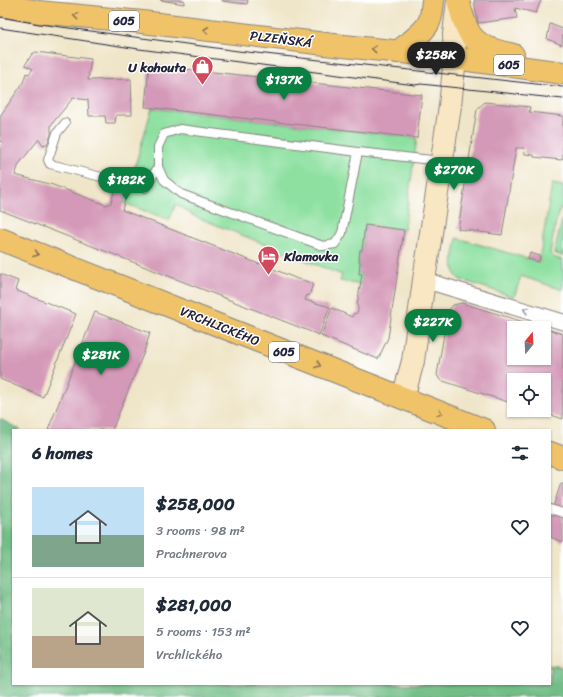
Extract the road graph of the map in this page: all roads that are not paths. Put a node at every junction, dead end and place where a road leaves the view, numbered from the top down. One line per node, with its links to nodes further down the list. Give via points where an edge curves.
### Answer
1 (433, 0): 6 (main road, via 431,15 424,29)
2 (441, 0): 5 (main road, via 443,16)
3 (458, 0): 5 (main road); 8 (main road, via 468,31 475,40 489,49)
4 (1, 10): 6 (main road, PLZEŇSKÁ / 605, one-way to 4, via 150,23)
5 (454, 34): 7 (main road)
6 (398, 52): 7 (main road, PLZEŇSKÁ / 605)
7 (455, 58): 9 (main road, PLZEŇSKÁ / 605); 12 (main road)
8 (563, 66)
9 (563, 73)
10 (65, 122): 13 (lane, via 57,133 48,160 50,164 144,188)
11 (358, 152): 12 (lane); 13 (lane, via 180,129 164,134 158,147); 13 (lane, via 342,233 335,244 323,246 182,194 164,180)
12 (441, 161): 15 (main road)
13 (158, 167)
14 (0, 239): 17 (main road, VRCHLICKÉHO / 605, one-way to 17)
15 (424, 280): 16 (street, one-way to 15); 17 (main road, via 413,361)
16 (563, 322)
17 (403, 398): 18 (main road, VRCHLICKÉHO / 605, one-way to 18)
18 (481, 429)
19 (551, 453): 20 (main road)
20 (563, 458)
21 (551, 509): 22 (lane)
22 (563, 513)

